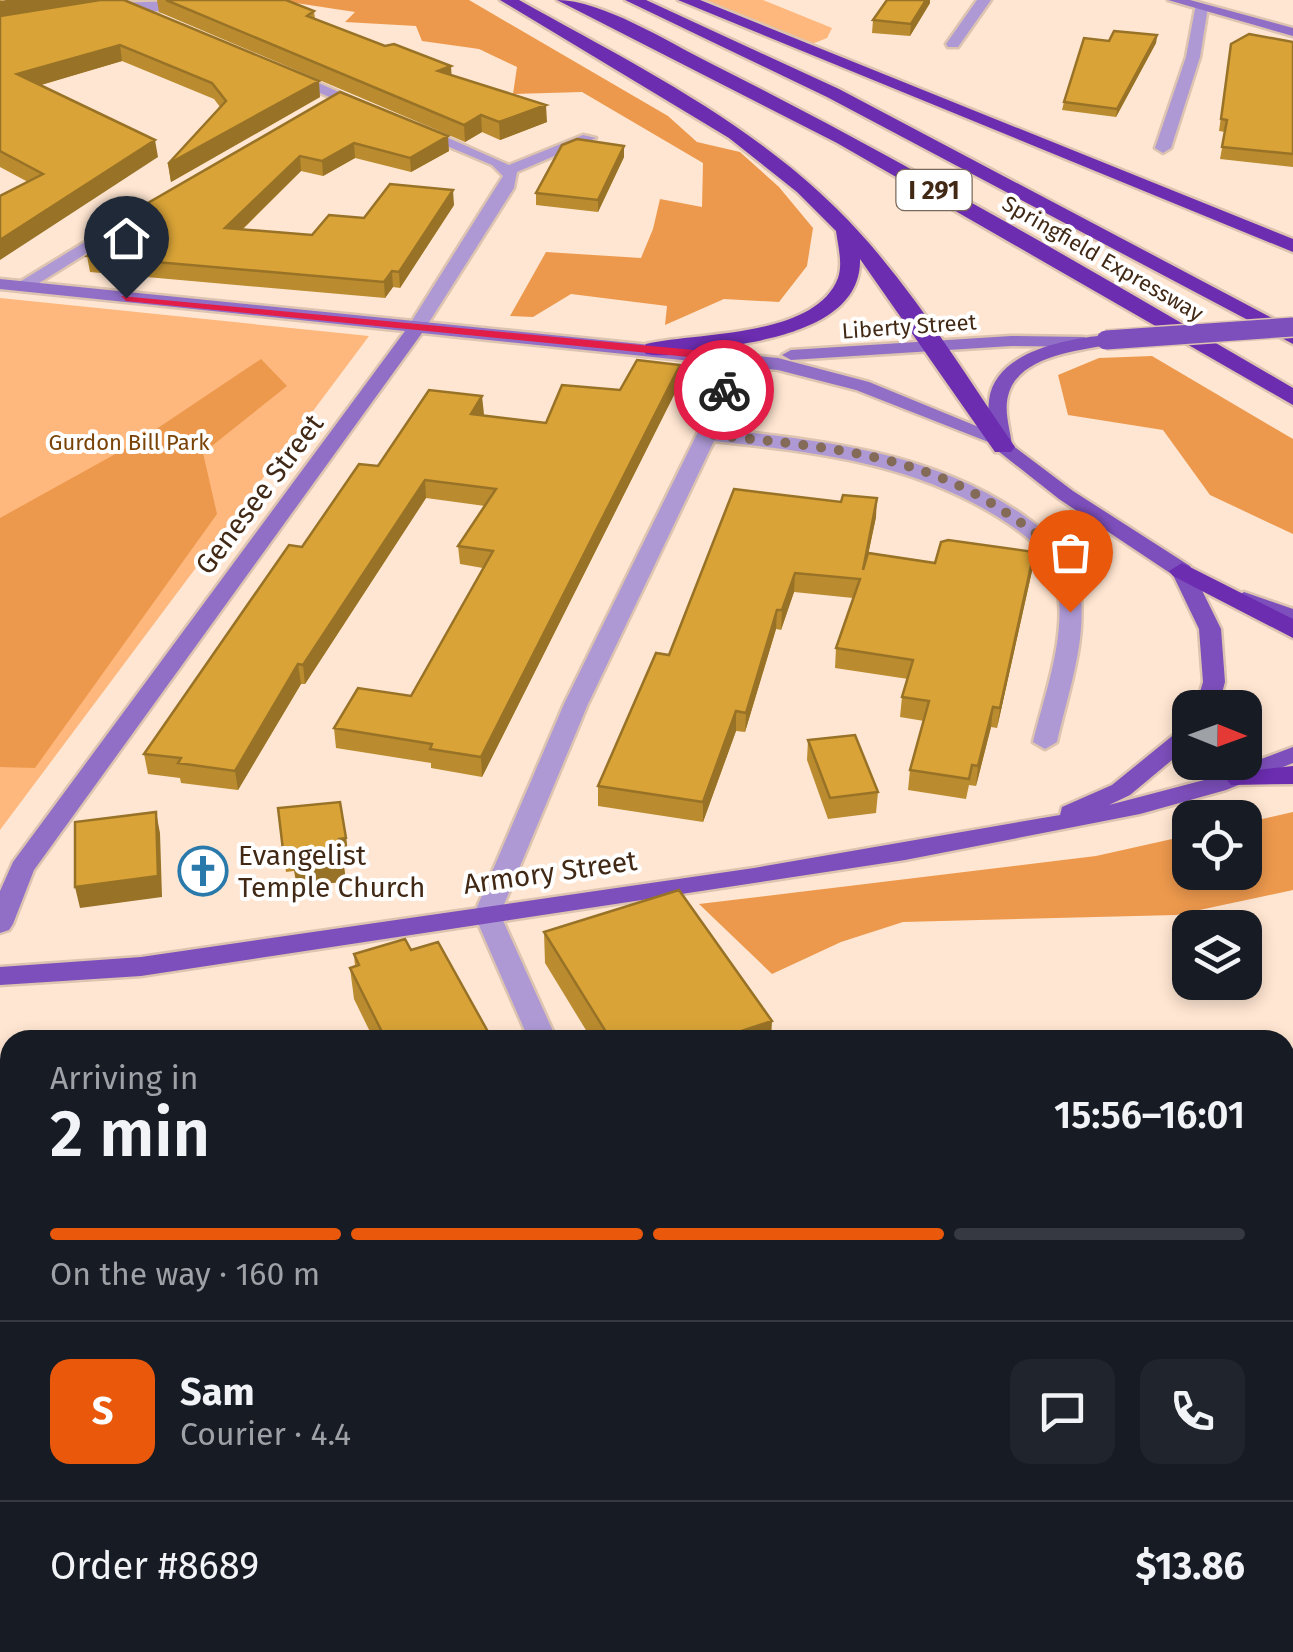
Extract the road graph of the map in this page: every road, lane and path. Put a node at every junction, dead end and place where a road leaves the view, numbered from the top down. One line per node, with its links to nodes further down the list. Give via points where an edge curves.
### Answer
1 (209, 0): 8 (street, via 156,7)
2 (508, 0): 23 (highway, via 758,150)
3 (566, 0): 34 (highway, Springfield Expressway / I 291, via 814,122)
4 (633, 0): 29 (highway, Springfield Expressway / I 291, via 850,102)
5 (686, 0): 24 (highway)
6 (984, 0): 13 (street)
7 (1175, 0): 9 (main road)
8 (115, 2): 10 (street); 11 (street)
9 (1201, 7): 12 (main road); 20 (street, via 1193,57)
10 (86, 10)
11 (168, 24)
12 (1293, 32)
13 (954, 44)
14 (276, 69): 15 (street)
15 (340, 97): 16 (street); 17 (street)
16 (324, 106)
17 (376, 112)
18 (395, 120): 21 (street, via 498,162)
19 (588, 138): 21 (street)
20 (1163, 148)
21 (507, 172): 27 (street, Genesee Street, via 506,188)
22 (151, 206): 26 (street)
23 (846, 232): 31 (highway); 32 (highway, via 848,277 839,295 807,317 758,336)
24 (1293, 246)
25 (0, 284): 26 (main road, Liberty Street)
26 (22, 286): 27 (main road, Liberty Street)
27 (418, 327): 32 (main road, Liberty Street); 50 (main road, Genesee Street, via 22,868)
28 (1293, 327): 30 (main road, bridge)
29 (1293, 338)
30 (1084, 342): 31 (main road, Liberty Street); 36 (main road, via 1008,378 998,399)
31 (933, 348): 33 (main road, Liberty Street); 36 (highway)
32 (654, 349): 33 (main road, Liberty Street)
33 (736, 358): 35 (street); 36 (main road, Liberty Street, via 821,371)
34 (1293, 398)
35 (707, 434): 41 (street, via 911,464 980,494 1057,554 1070,612); 49 (street, via 576,704)
36 (1001, 443): 37 (main road, via 1066,495)
37 (1192, 577): 38 (main road); 39 (highway); 40 (main road, via 1210,629)
38 (1293, 616)
39 (1293, 630)
40 (1212, 690)
41 (1046, 742)
42 (1172, 751): 48 (main road, Armory Street, via 1121,790)
43 (1293, 754): 44 (main road, Armory Street)
44 (1262, 769)
45 (1293, 775): 46 (highway)
46 (1262, 777)
47 (1238, 780): 48 (main road, Armory Street, via 1118,814)
48 (1048, 825): 49 (main road, Armory Street, via 844,864)
49 (487, 914): 51 (main road, Armory Street, via 66,977); 52 (street)
50 (0, 924)
51 (0, 976)
52 (539, 1030)

